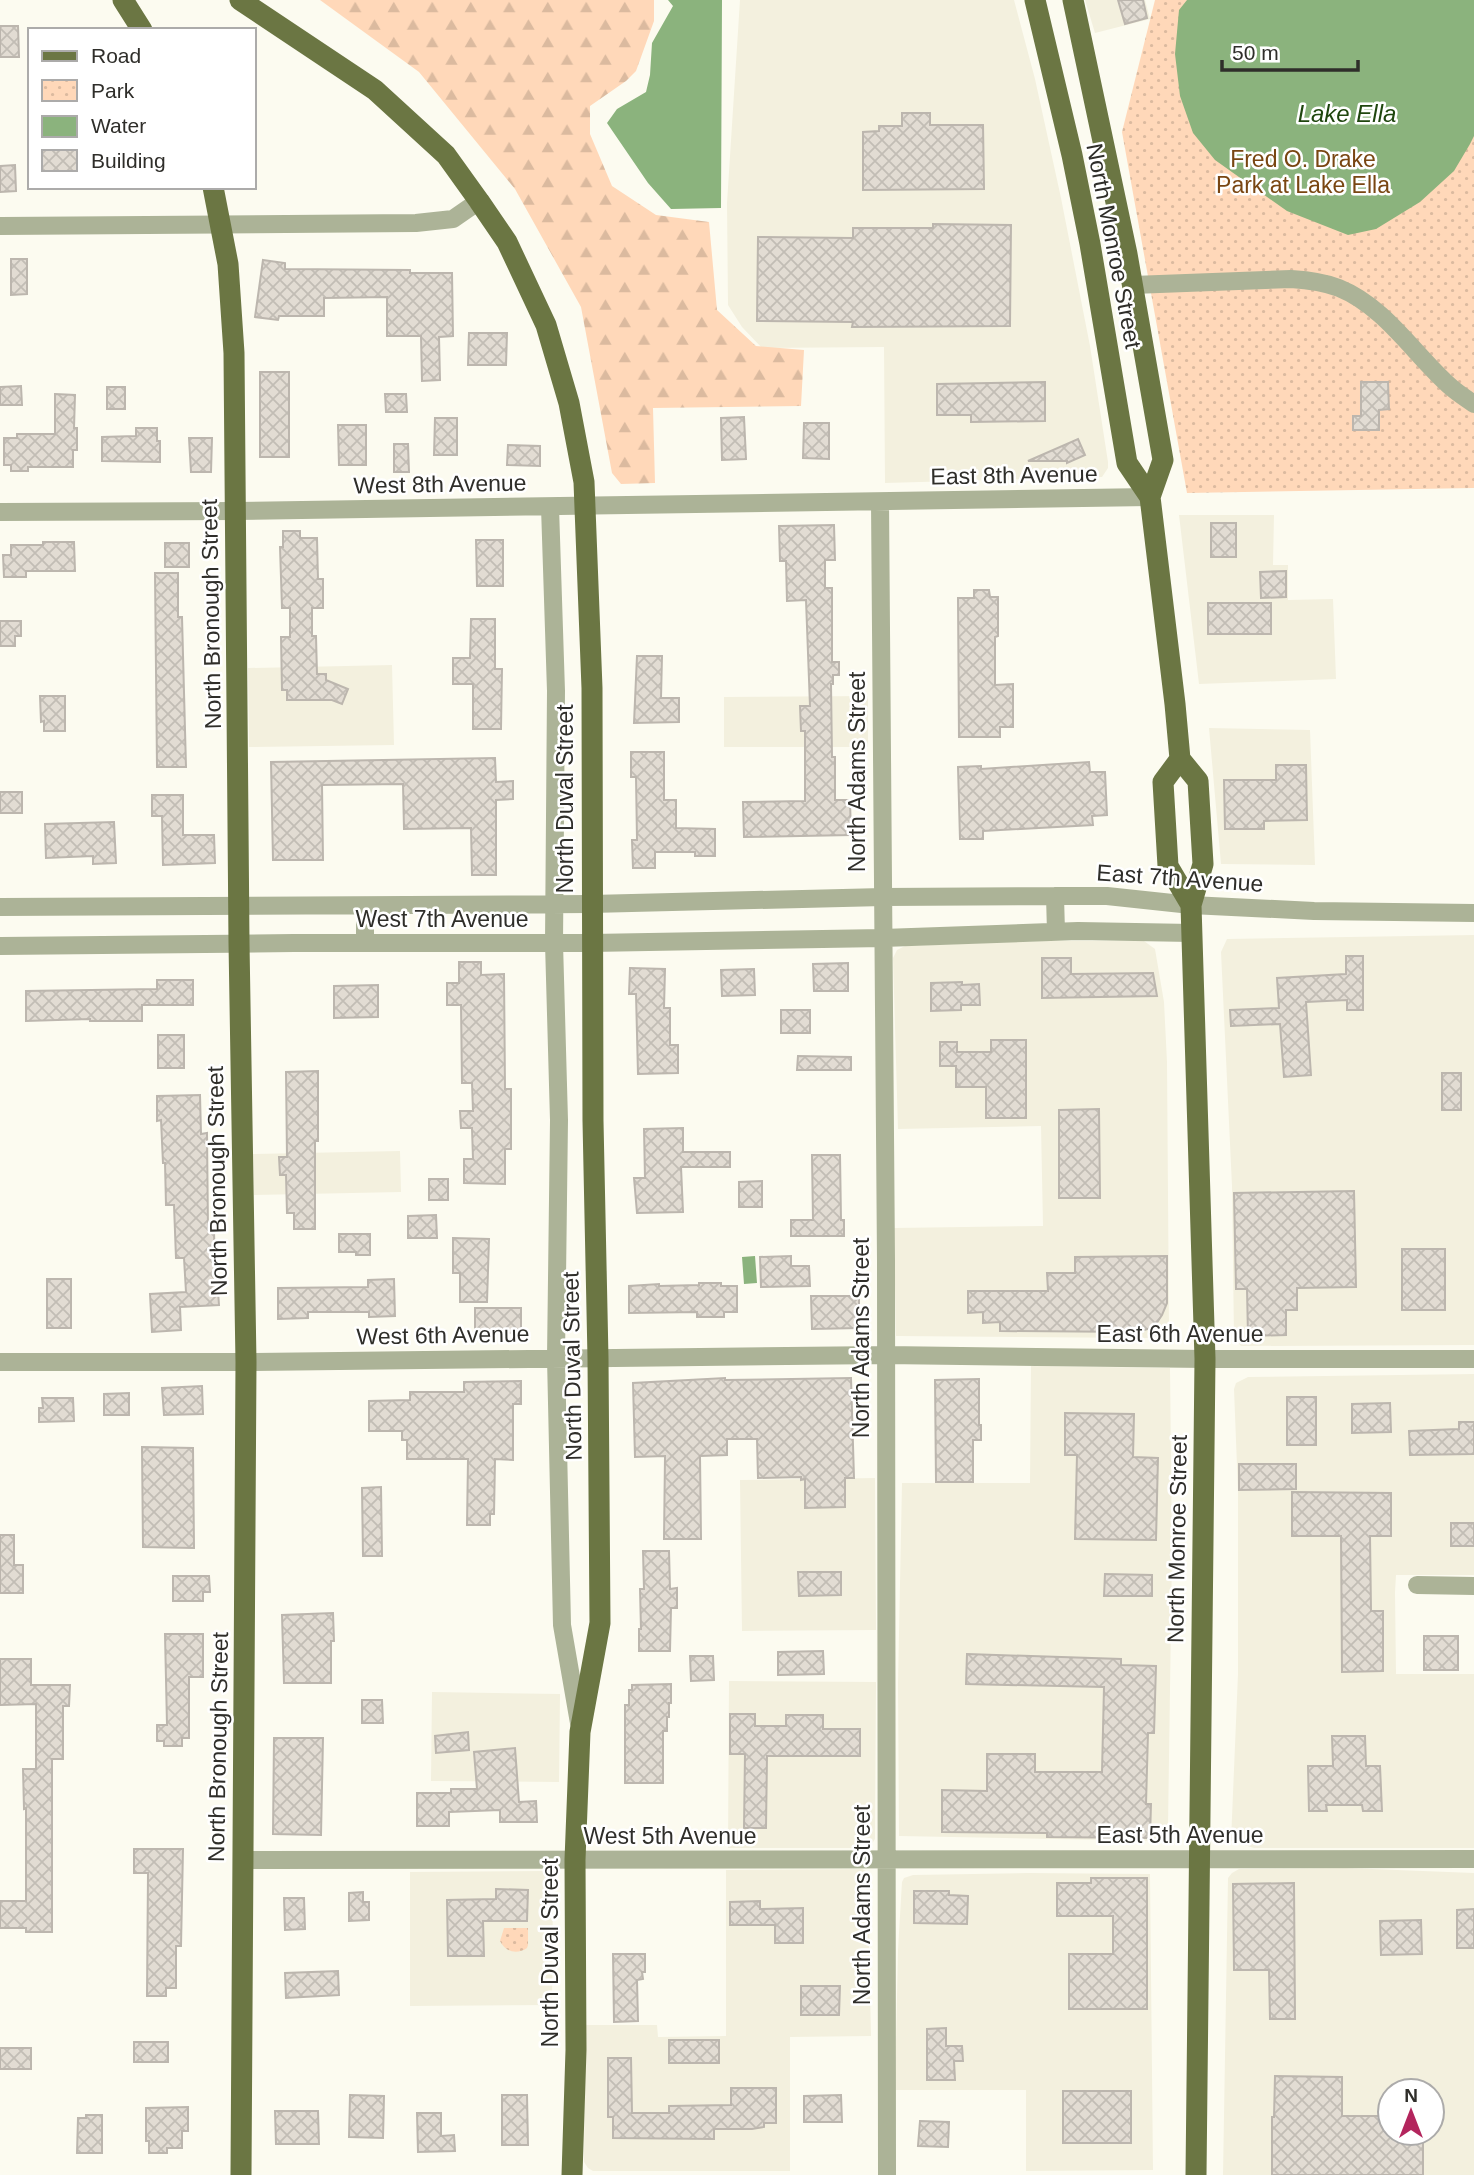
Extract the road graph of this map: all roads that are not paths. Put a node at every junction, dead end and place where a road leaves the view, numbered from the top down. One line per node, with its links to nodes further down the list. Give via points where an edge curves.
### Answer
1 (123, 0): 5 (main road)
2 (240, 0): 7 (main road, North Duval Street, via 375,90 446,155)
3 (1035, 0): 10 (main road, North Monroe Street)
4 (1073, 0): 11 (main road, North Monroe Street)
5 (141, 28)
6 (213, 189): 8 (main road, North Bronough Street)
7 (479, 201): 8 (street, via 453,219 416,223); 15 (main road, North Duval Street, via 508,242 546,325 569,403)
8 (220, 223): 9 (street); 17 (main road, North Bronough Street, via 229,264 234,353)
9 (0, 226)
10 (1097, 285): 11 (main road); 13 (main road, North Monroe Street, via 1127,463)
11 (1132, 285): 12 (street, via 1291,279 1339,288 1378,313 1452,388); 13 (main road, North Monroe Street, via 1163,460)
12 (1474, 404)
13 (1150, 498): 14 (street, East 8th Avenue); 19 (main road, North Monroe Street)
14 (880, 502): 15 (street, West 8th Avenue); 21 (street, North Adams Street)
15 (586, 506): 16 (street, West 8th Avenue); 23 (main road, North Duval Street, via 592,688)
16 (550, 507): 17 (street, West 8th Avenue); 22 (street, North Duval Street, via 556,691)
17 (236, 511): 18 (street, West 8th Avenue); 27 (main road, North Bronough Street)
18 (0, 512)
19 (1180, 759): 24 (main road, North Monroe Street, via 1198,781 1203,864); 24 (main road, North Monroe Street, via 1163,782 1168,866)
20 (1055, 896): 21 (street, East 7th Avenue); 24 (street, East 7th Avenue); 29 (street)
21 (883, 897): 23 (street, West 7th Avenue); 31 (street, North Adams Street)
22 (553, 904): 23 (street, West 7th Avenue); 25 (street, West 7th Avenue); 34 (street, North Duval Street)
23 (591, 904): 35 (main road, North Duval Street)
24 (1191, 905): 28 (street, East 7th Avenue); 30 (main road, North Monroe Street)
25 (365, 906): 27 (street, West 7th Avenue); 33 (street)
26 (0, 907): 27 (street, West 7th Avenue)
27 (239, 907): 32 (main road, North Bronough Street)
28 (1474, 913)
29 (1056, 932): 30 (street); 31 (street)
30 (1192, 933): 40 (main road, North Monroe Street)
31 (883, 938): 35 (street, West 7th Avenue); 37 (street, North Adams Street)
32 (239, 943): 33 (street, West 7th Avenue); 36 (street, West 7th Avenue); 43 (main road, North Bronough Street)
33 (365, 943): 34 (street, West 7th Avenue)
34 (554, 943): 35 (street, West 7th Avenue); 39 (street, North Duval Street, via 559,1120)
35 (591, 943): 38 (main road, North Duval Street)
36 (0, 946)
37 (886, 1355): 38 (street, West 6th Avenue); 40 (street, East 6th Avenue); 51 (street, North Adams Street)
38 (598, 1358): 39 (street, West 6th Avenue); 46 (main road, North Duval Street, via 600,1623)
39 (556, 1359): 43 (street, West 6th Avenue); 46 (street, North Duval Street, via 562,1625)
40 (1205, 1359): 41 (street, East 6th Avenue); 50 (main road, North Monroe Street)
41 (1474, 1359)
42 (0, 1362): 43 (street, West 6th Avenue)
43 (246, 1362): 48 (main road, North Bronough Street)
44 (1417, 1585): 45 (street)
45 (1474, 1586)
46 (580, 1732): 49 (main road, North Duval Street)
47 (1474, 1859): 50 (street, East 5th Avenue)
48 (243, 1860): 49 (street, West 5th Avenue); 52 (main road, North Bronough Street)
49 (575, 1860): 51 (street, West 5th Avenue); 53 (main road, North Duval Street)
50 (1199, 1860): 51 (street, East 5th Avenue); 55 (main road, North Monroe Street)
51 (887, 1861): 54 (street, North Adams Street)
52 (241, 2175)
53 (572, 2175)
54 (887, 2175)
55 (1196, 2175)

